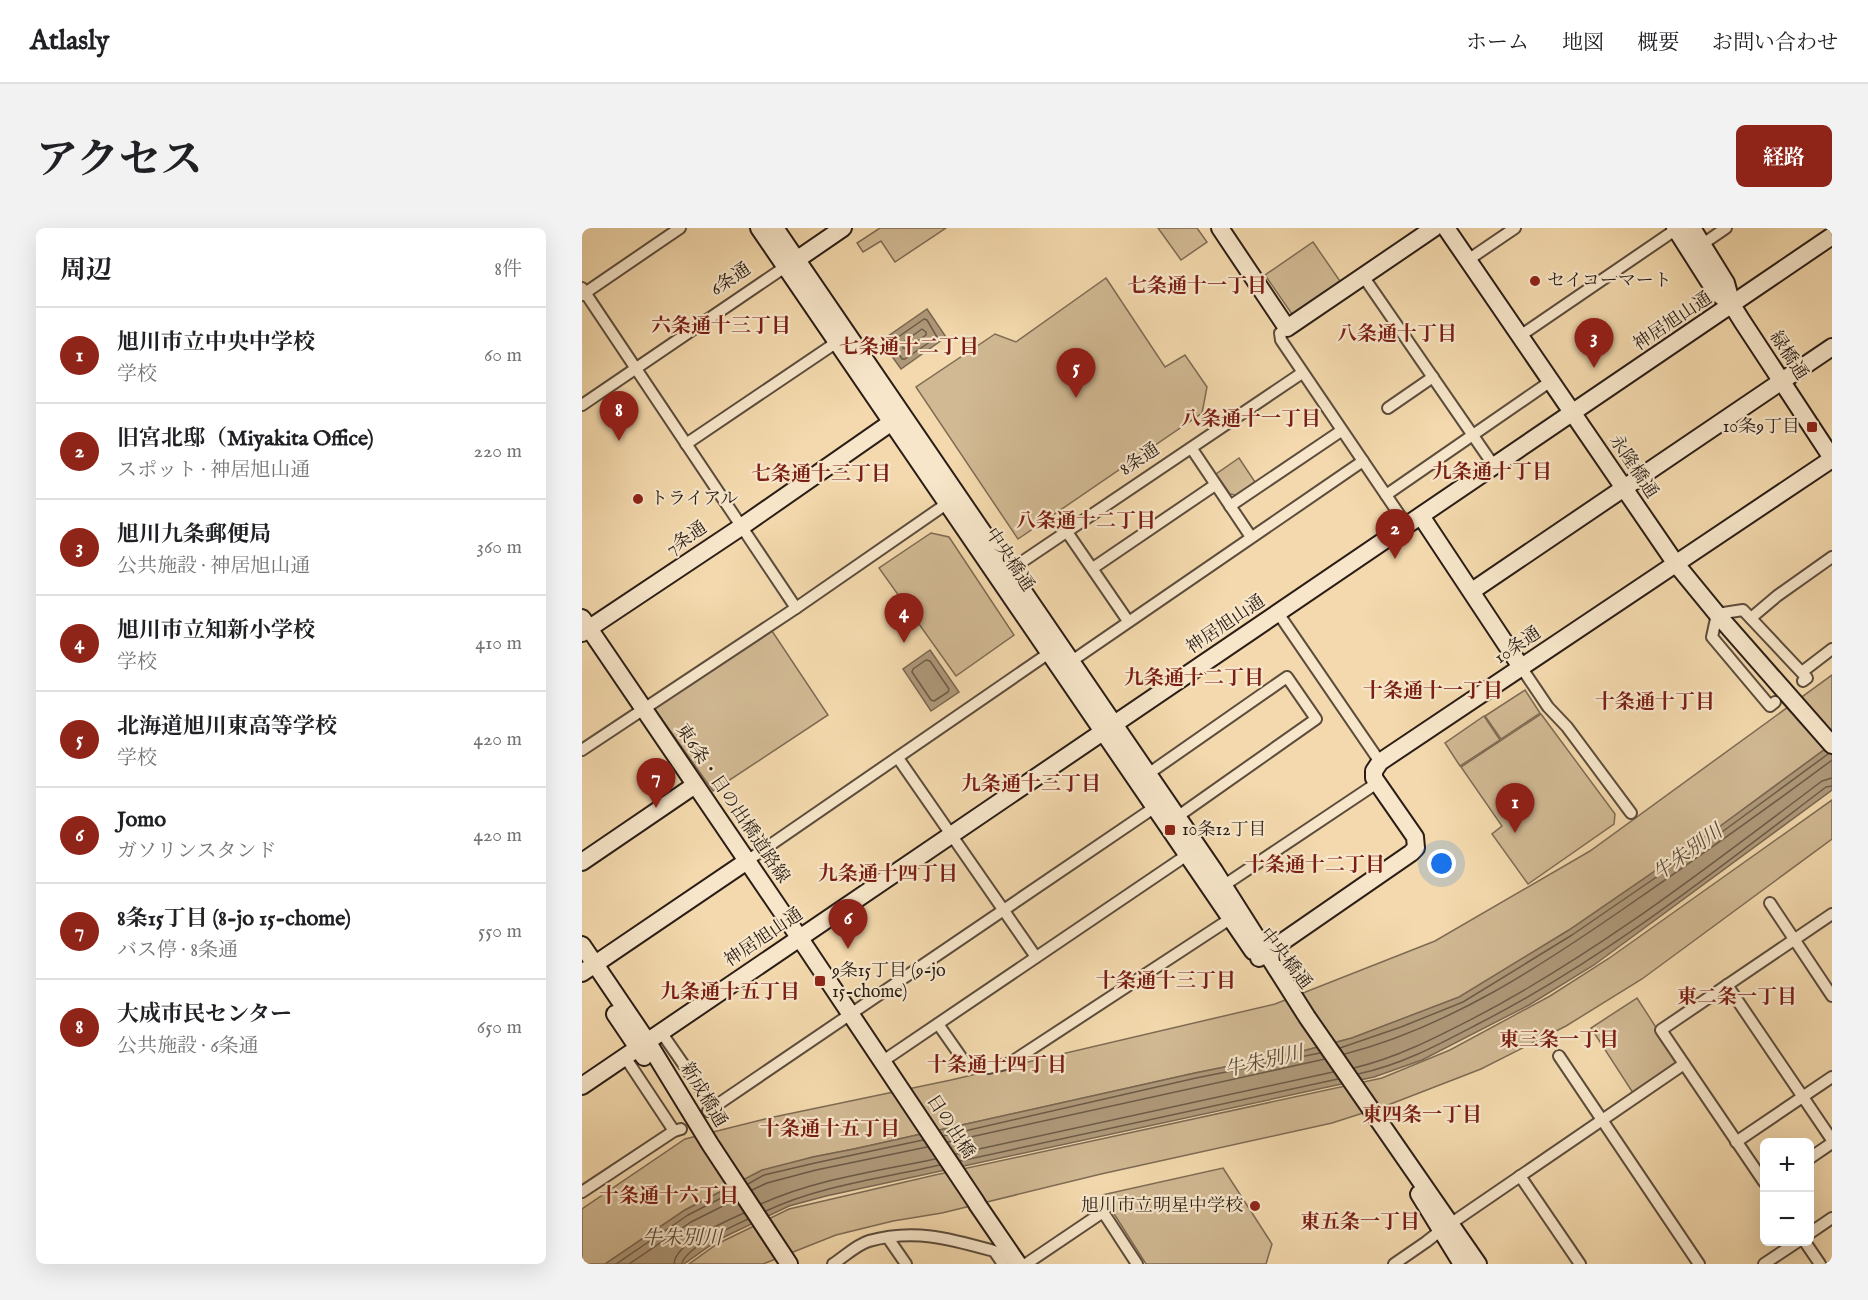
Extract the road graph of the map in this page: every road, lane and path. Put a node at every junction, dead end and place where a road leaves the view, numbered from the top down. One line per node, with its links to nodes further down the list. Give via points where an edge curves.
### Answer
1 (680, 228): 16 (street)
2 (759, 228): 14 (street, 中央橋通)
3 (775, 228): 14 (street, 中央橋通)
4 (843, 228): 14 (street, 6条通)
5 (1220, 228): 18 (street)
6 (1434, 228): 15 (street)
7 (1446, 228): 13 (street, 永隆橋通)
8 (1515, 228): 13 (street)
9 (1680, 228): 12 (street, 緑橋通); 19 (street)
10 (1726, 228): 12 (street)
11 (1832, 236): 17 (street, 神居旭山通)
12 (1696, 249): 17 (street, 緑橋通, via 1715,291)
13 (1468, 260): 19 (street, 永隆橋通)
14 (791, 263): 20 (street, 中央橋通); 22 (street, 6条通)
15 (1364, 276): 18 (street); 24 (street)
16 (583, 292): 22 (street)
17 (1732, 305): 26 (street, 緑橋通); 29 (street, 神居旭山通)
18 (1287, 328): 23 (street, via 1280,333 1281,340)
19 (1520, 336): 25 (street, 永隆橋通)
20 (842, 338): 30 (street, 中央橋通); 33 (street)
21 (1832, 347): 26 (street)
22 (635, 369): 27 (street, 6条通); 33 (street)
23 (1302, 373): 31 (street); 34 (street, 8条通)
24 (1433, 377): 28 (street); 32 (street)
25 (1551, 381): 29 (street, 永隆橋通); 32 (street)
26 (1781, 381): 35 (street, 緑橋通); 39 (street)
27 (582, 405)
28 (1389, 408)
29 (1573, 413): 37 (street, 神居旭山通); 39 (street, 永隆橋通)
30 (897, 418): 41 (street, 中央橋通); 44 (street, 7条通)
31 (1341, 431): 36 (street); 42 (street)
32 (1472, 434): 37 (street); 40 (street)
33 (686, 444): 44 (street)
34 (1192, 449): 38 (street); 45 (street, 8条通)
35 (1832, 458): 48 (street, 10条通)
36 (1363, 461): 40 (street); 46 (street)
37 (1494, 466): 43 (street, 神居旭山通)
38 (1215, 485): 42 (street); 49 (street)
39 (1624, 488): 48 (street, 永隆橋通); 51 (street)
40 (1386, 495): 43 (street)
41 (952, 499): 50 (street, 中央橋通); 52 (street)
42 (1230, 506): 46 (street)
43 (1414, 521): 51 (street); 53 (street, 神居旭山通)
44 (741, 527): 52 (street); 57 (street, 7条通)
45 (1067, 532): 49 (street); 50 (street, 8条通)
46 (1251, 537): 56 (street)
47 (1832, 557): 55 (street)
48 (1676, 564): 54 (street, 永隆橋通); 61 (street, 10条通)
49 (1093, 568): 56 (street)
50 (1003, 575): 58 (street, 中央橋通)
51 (1472, 591): 61 (street)
52 (796, 608): 63 (street)
53 (1278, 613): 64 (street, 神居旭山通); 68 (street)
54 (1717, 614): 55 (street, via 1743,610); 62 (street, via 1712,637 1770,706); 65 (street, 永隆橋通)
55 (1751, 618): 59 (street, via 1802,677)
56 (1128, 621): 60 (street)
57 (584, 627): 63 (street, 東6条・日の出橋道路線)
58 (1054, 649): 60 (street, 中央橋通); 67 (street)
59 (1832, 649)
60 (1065, 665): 64 (street, 中央橋通)
61 (1521, 667): 68 (street, 10条通); 73 (street)
62 (1775, 702)
63 (643, 709): 66 (street); 71 (street, 東6条・日の出橋道路線)
64 (1108, 728): 69 (street, 中央橋通); 72 (street, 中央橋通); 75 (street, 神居旭山通)
65 (1832, 744)
66 (582, 750)
67 (898, 758): 75 (street); 77 (street)
68 (1380, 762): 70 (street, via 1374,771)
69 (1148, 774): 72 (street, 中央橋通); 74 (street, via 1287,677 1316,719)
70 (1377, 783): 79 (street); 87 (street, via 1415,837 1416,848)
71 (695, 785): 77 (street, 東6条・日の出橋道路線); 78 (street)
72 (1160, 804): 74 (street, 中央橋通); 76 (street, 中央橋通); 81 (street)
73 (1631, 813)
74 (1177, 817): 79 (street, 中央橋通)
75 (953, 834): 81 (street); 84 (street, 神居旭山通)
76 (1187, 855): 79 (street, 中央橋通); 88 (street)
77 (747, 861): 84 (street, 東6条・日の出橋道路線); 89 (street)
78 (582, 862)
79 (1218, 889): 83 (street, 中央橋通)
80 (1770, 903): 85 (street)
81 (1005, 909): 88 (street); 92 (street)
82 (1832, 914): 85 (street)
83 (1236, 915): 87 (street, 中央橋通); 93 (street, via 1010,1063 989,1068 966,1064)
84 (800, 938): 92 (street, 東6条・日の出橋道路線); 94 (street, 神居旭山通)
85 (1794, 939): 90 (street); 91 (street)
86 (582, 945): 89 (street, 新成橋通)
87 (1262, 956): 109 (street, 中央橋通, via 1370,1107)
88 (1036, 957): 93 (street)
89 (586, 968): 94 (street, 新成橋通)
90 (1726, 985): 96 (street, via 1661,1030); 100 (street)
91 (1832, 996)
92 (851, 1014): 94 (street, via 710,1109); 97 (street, 東6条・日の出橋道路線)
93 (938, 1024): 97 (street)
94 (643, 1044): 99 (street, 神居旭山通); 107 (street, via 678,1130); 114 (street, 新成橋通)
95 (1558, 1056): 101 (street)
96 (1684, 1064): 101 (street); 103 (street)
97 (887, 1067): 118 (street, 日の出橋)
98 (1832, 1077): 100 (street)
99 (582, 1086)
100 (1803, 1097): 102 (street); 103 (street)
101 (1602, 1120): 105 (street); 125 (street)
102 (1832, 1141): 104 (street)
103 (1736, 1142): 106 (street)
104 (1814, 1154)
105 (1520, 1176): 109 (street); 124 (street)
106 (1760, 1176)
107 (582, 1192)
108 (1832, 1218): 110 (street)
109 (1445, 1227): 121 (street); 122 (street); 123 (street)
110 (1814, 1230)
111 (888, 1238): 115 (street, via 867,1242); 116 (street); 117 (street, via 917,1234 943,1237 994,1251)
112 (1791, 1246): 126 (street)
113 (1808, 1246): 127 (street)
114 (784, 1258)
115 (833, 1264)
116 (906, 1264)
117 (1003, 1264)
118 (1018, 1264)
119 (1026, 1264): 120 (street, via 1103,1212)
120 (1137, 1264)
121 (1394, 1264)
122 (1462, 1264)
123 (1478, 1264)
124 (1580, 1264)
125 (1699, 1264)
126 (1764, 1264)
127 (1820, 1264)

